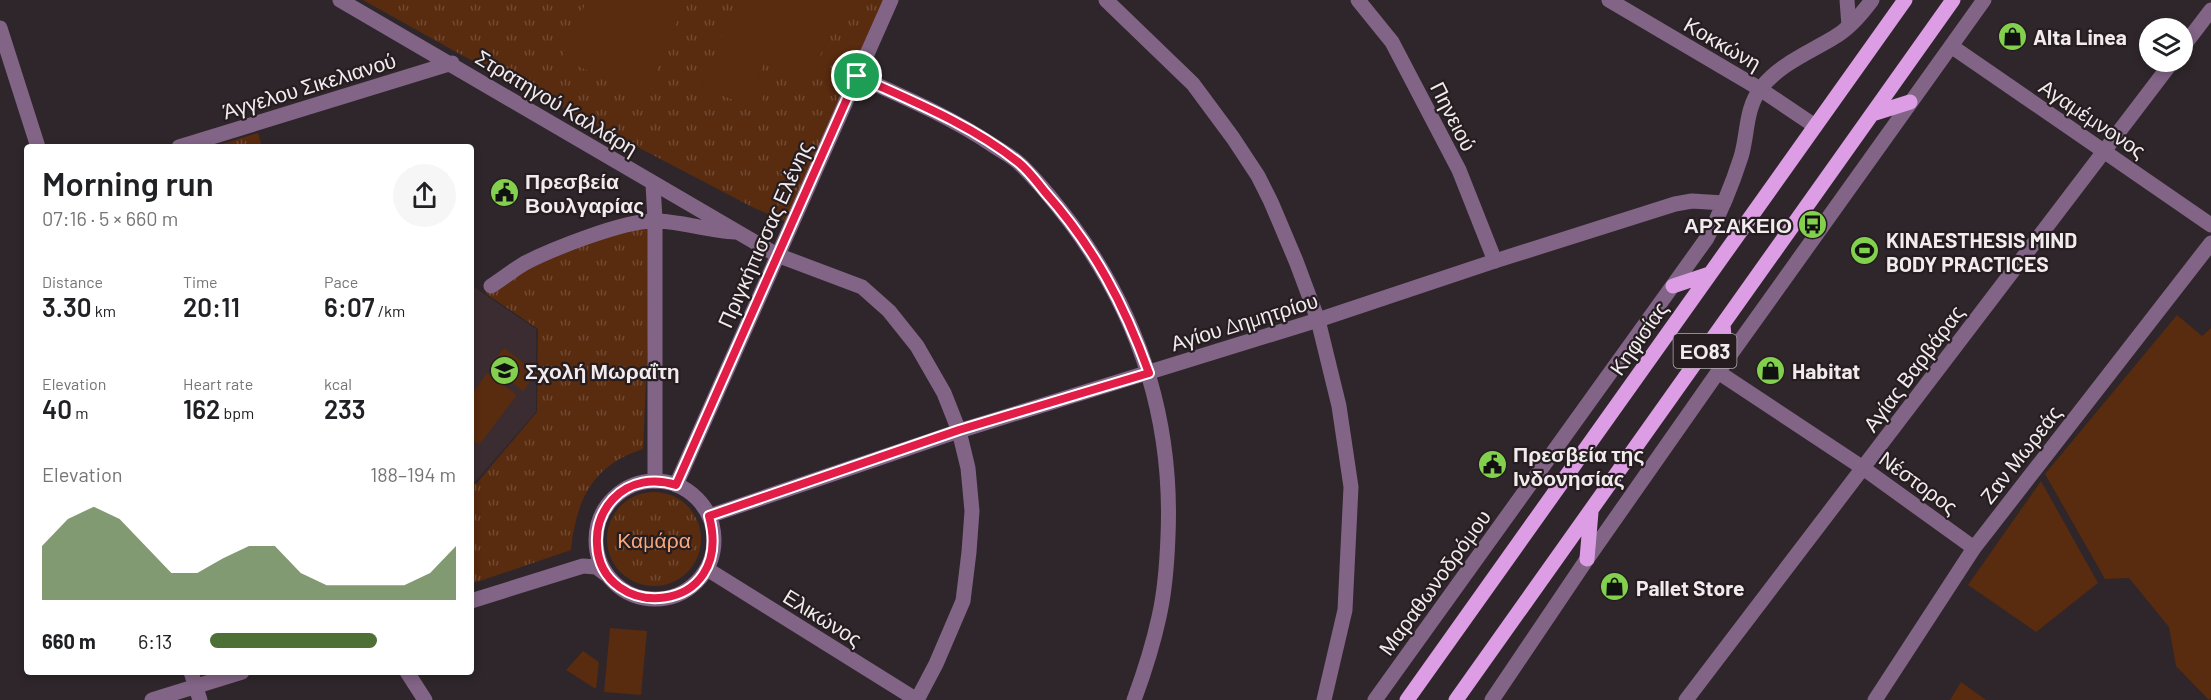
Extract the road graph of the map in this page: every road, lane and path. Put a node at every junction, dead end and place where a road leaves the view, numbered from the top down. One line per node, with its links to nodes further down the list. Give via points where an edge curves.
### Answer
1 (340, 0): 16 (street, Στρατηγού Καλλάρη)
2 (891, 0): 18 (street, Πριγκήπισσας Ελένης)
3 (1106, 0): 37 (street, via 1193,84 1233,138 1271,202)
4 (1358, 0): 33 (street, Πηνειού, via 1392,42 1459,170)
5 (1609, 0): 19 (street, Κοκκώνη)
6 (1847, 0): 12 (street)
7 (1872, 0): 12 (street, Μαραθωνοδρόμου)
8 (1905, 0): 22 (main road, Κηφισίας / ΕΟ83)
9 (1953, 0): 21 (main road, ΕΟ83)
10 (1984, 0): 15 (street)
11 (2211, 10): 14 (street)
12 (1849, 26): 19 (street, Μαραθωνοδρόμου, via 1792,61)
13 (0, 28): 23 (street)
14 (2193, 34)
15 (1951, 46): 20 (street); 25 (street, Αγαμέμνονος)
16 (452, 63): 24 (street, Άγγελου Σικελιανού); 26 (street, Στρατηγού Καλλάρη)
17 (2164, 72): 25 (street, Αγίας Βαρβάρας)
18 (857, 76): 32 (street, Πριγκήπισσας Ελένης); 40 (street, via 937,111 1019,163 1057,205 1112,285)
19 (1760, 89): 22 (street, Κοκκώνη); 27 (street, Μαραθωνοδρόμου, via 1748,113 1742,156)
20 (1910, 102): 21 (main road); 39 (street)
21 (1872, 114): 38 (main road, ΕΟ83)
22 (1815, 126): 34 (main road, Κηφισίας / ΕΟ83)
23 (37, 144)
24 (189, 144)
25 (2104, 150): 29 (street, Αγαμέμνονος); 42 (street, Αγίας Βαρβάρας)
26 (653, 184): 28 (street); 30 (street, Στρατηγού Καλλάρη)
27 (1724, 203): 33 (street, Αγίου Δημητρίου, via 1675,204); 36 (street, Μαραθωνοδρόμου, via 1707,238)
28 (655, 220): 30 (street); 35 (street, via 633,223 558,249 525,263); 43 (street)
29 (2211, 225)
30 (738, 232): 32 (street, Στρατηγού Καλλάρη)
31 (2211, 243): 47 (street, Ζαν Μωρεάς)
32 (777, 255): 41 (street, Στρατηγού Καλλάρη, via 862,287 889,311 918,346); 44 (street, Πριγκήπισσας Ελένης)
33 (1495, 261): 37 (street, Αγίου Δημητρίου)
34 (1709, 274): 36 (main road); 62 (main road, Κηφισίας / ΕΟ83)
35 (491, 286)
36 (1673, 286): 61 (street, Μαραθωνοδρόμου)
37 (1318, 320): 40 (street, Αγίου Δημητρίου); 60 (street, via 1339,406 1351,487 1345,610)
38 (1723, 325): 39 (main road); 45 (main road, ΕΟ83)
39 (1722, 366): 42 (street, Νέστορος); 48 (street)
40 (1149, 373): 41 (street, Αγίου Δημητρίου); 59 (street, via 1167,463 1168,550 1160,616)
41 (959, 430): 46 (street, Αγίου Δημητρίου); 58 (street, Στρατηγού Καλλάρη, via 972,511 963,601)
42 (1863, 468): 47 (street, Νέστορος); 64 (street, Αγίας Βαρβάρας)
43 (655, 481): 44 (street); 50 (street, via 627,488 606,506 600,519 597,548)
44 (676, 485): 46 (street, via 690,492)
45 (1592, 510): 48 (main road); 63 (main road, ΕΟ83)
46 (709, 516): 49 (street, via 714,534)
47 (1974, 548): 65 (street, Ζαν Μωρεάς)
48 (1587, 560): 55 (street)
49 (707, 569): 50 (street, via 687,590 659,599 630,593); 58 (street, Ελικώνος)
50 (607, 574): 51 (street, via 596,567 583,566)
51 (474, 600)
52 (232, 675): 54 (street)
53 (409, 675): 57 (street)
54 (195, 686): 56 (street)
55 (1498, 698)
56 (152, 700)
57 (425, 700)
58 (917, 700)
59 (1134, 700)
60 (1324, 700)
61 (1375, 700)
62 (1407, 700)
63 (1456, 700)
64 (1686, 700)
65 (1875, 700)

